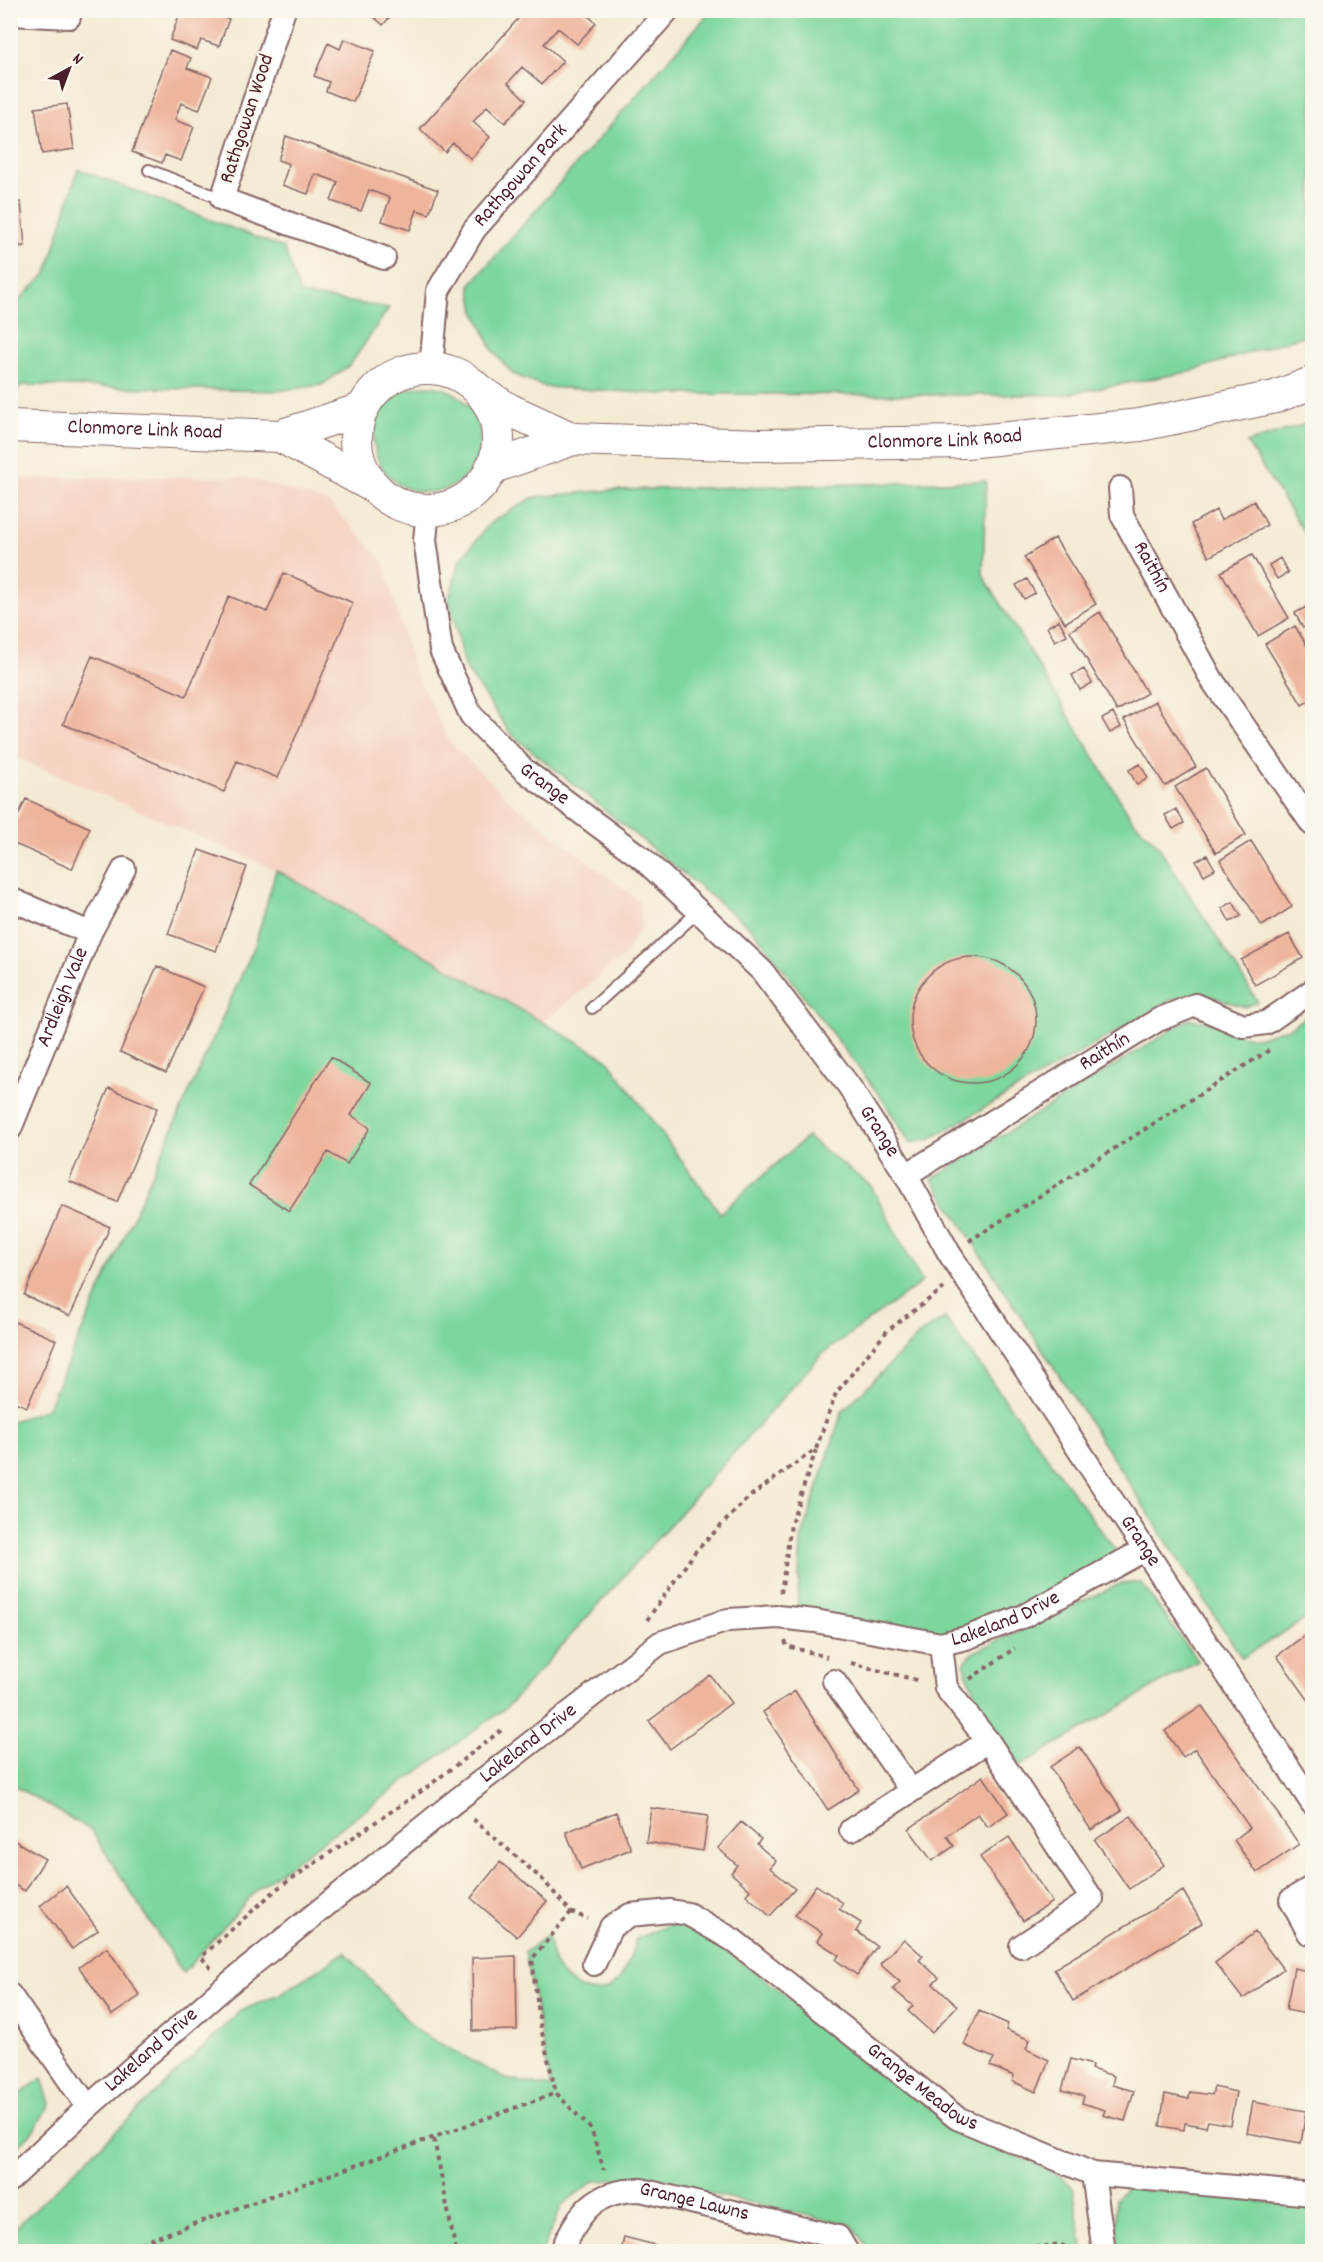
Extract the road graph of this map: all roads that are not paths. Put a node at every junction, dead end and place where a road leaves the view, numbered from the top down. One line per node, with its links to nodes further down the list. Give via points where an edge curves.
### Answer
1 (284, 10): 6 (street, Rathgowan Wood)
2 (668, 10): 8 (street, Rathgowan Park, via 474,230 438,291)
3 (10, 14): 4 (street)
4 (69, 17)
5 (149, 170): 6 (lane)
6 (222, 199): 7 (street, Rathgowan Wood)
7 (384, 258)
8 (431, 368): 10 (main road, via 449,371); 11 (main road, via 410,369 390,377)
9 (1312, 383): 14 (main road, Clonmore Link Road, via 1275,397 1140,425 966,442 761,445)
10 (480, 391): 14 (main road, Clonmore Link Road, via 508,409); 15 (main road, via 497,428 497,449)
11 (362, 409): 13 (main road, Clonmore Link Road); 16 (main road, via 356,429 356,450)
12 (10, 426): 13 (main road, Clonmore Link Road)
13 (280, 436): 16 (main road, Clonmore Link Road)
14 (573, 439): 15 (main road, Clonmore Link Road)
15 (491, 468): 18 (main road, via 481,485 465,499)
16 (374, 487): 18 (main road, via 390,500)
17 (1120, 488): 19 (street, Raithín, via 1122,515 1212,680)
18 (428, 510): 22 (street, Grange, via 425,540 441,650 471,715 524,770 643,859)
19 (1312, 824)
20 (124, 869): 23 (street, Ardleigh Vale)
21 (10, 899): 23 (street, Ardleigh Vale)
22 (700, 909): 25 (lane); 27 (street, Grange, via 762,971 849,1086)
23 (90, 933): 26 (street, Ardleigh Vale)
24 (1312, 991): 27 (street, Raithín, via 1266,1023 1243,1026 1195,1005 1158,1020)
25 (592, 1008)
26 (10, 1129)
27 (906, 1175): 28 (street, Grange, via 949,1253)
28 (1144, 1550): 29 (street, Lakeland Drive, via 1024,1616); 33 (street, Grange)
29 (941, 1644): 31 (street, via 946,1688); 40 (street, Lakeland Drive, via 778,1617 728,1620 660,1643 227,1985)
30 (834, 1681): 32 (street)
31 (988, 1741): 32 (street); 37 (street, via 1092,1899)
32 (910, 1790): 34 (street)
33 (1312, 1803)
34 (851, 1830)
35 (1312, 1887): 36 (street, via 1291,1900)
36 (1309, 1933)
37 (1021, 1946)
38 (594, 1964): 41 (street, Grange Meadows, via 611,1927 630,1915 670,1911 688,1914 733,1940 957,2118)
39 (10, 1995): 40 (street)
40 (88, 2107): 42 (street, Lakeland Drive)
41 (1093, 2174): 43 (street, Grange Meadows); 46 (street)
42 (10, 2180)
43 (1312, 2194)
44 (561, 2252): 45 (street, Grange Lawns, via 586,2207 624,2190 641,2190 838,2237)
45 (847, 2252)
46 (1104, 2252)

